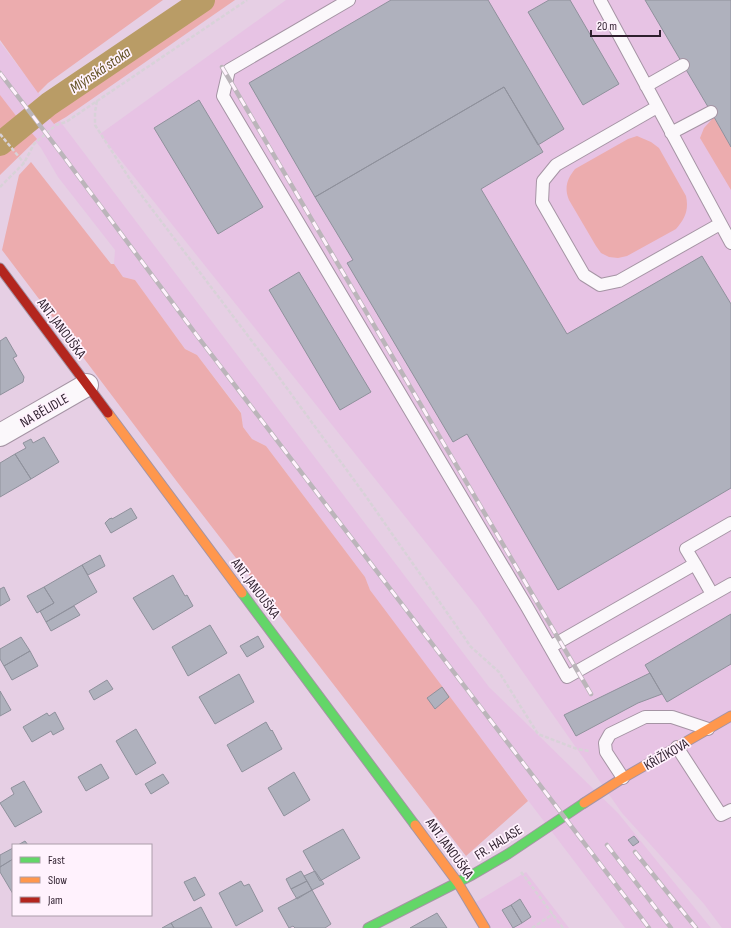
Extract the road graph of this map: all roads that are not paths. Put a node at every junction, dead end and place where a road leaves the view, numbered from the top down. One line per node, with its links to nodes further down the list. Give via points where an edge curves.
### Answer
1 (349, 0): 17 (lane, via 229,70 223,96)
2 (600, 0): 4 (lane)
3 (683, 66): 4 (lane)
4 (646, 86): 5 (lane)
5 (657, 107): 7 (lane); 8 (lane, via 556,165 543,181 542,202 584,275 600,285 619,281)
6 (711, 112): 7 (lane)
7 (671, 133): 8 (lane)
8 (720, 224): 9 (lane)
9 (731, 243)
10 (0, 268): 11 (street, ANT. JANOUŠKA)
11 (87, 385): 12 (street, NA BĚLIDLE); 24 (street, ANT. JANOUŠKA)
12 (0, 435)
13 (731, 523): 14 (lane, via 686,549)
14 (695, 564): 16 (lane); 17 (lane)
15 (731, 584): 16 (lane)
16 (712, 594): 17 (lane, via 567,677)
17 (550, 647)
18 (731, 716): 19 (street, KŘIŽÍKOVA)
19 (708, 729): 20 (street, KŘIŽÍKOVA); 21 (lane, KŘIŽÍKOVA, via 672,717 645,717 610,734 605,743 606,752)
20 (677, 747): 21 (street, KŘIŽÍKOVA); 23 (lane, via 721,815)
21 (623, 778): 22 (street, KŘIŽÍKOVA)
22 (577, 807): 24 (street, FR. HALASE, via 508,854)
23 (731, 810)
24 (458, 883): 25 (street, FR. HALASE); 26 (street, ANT. JANOUŠKA)
25 (368, 928)
26 (485, 928)

